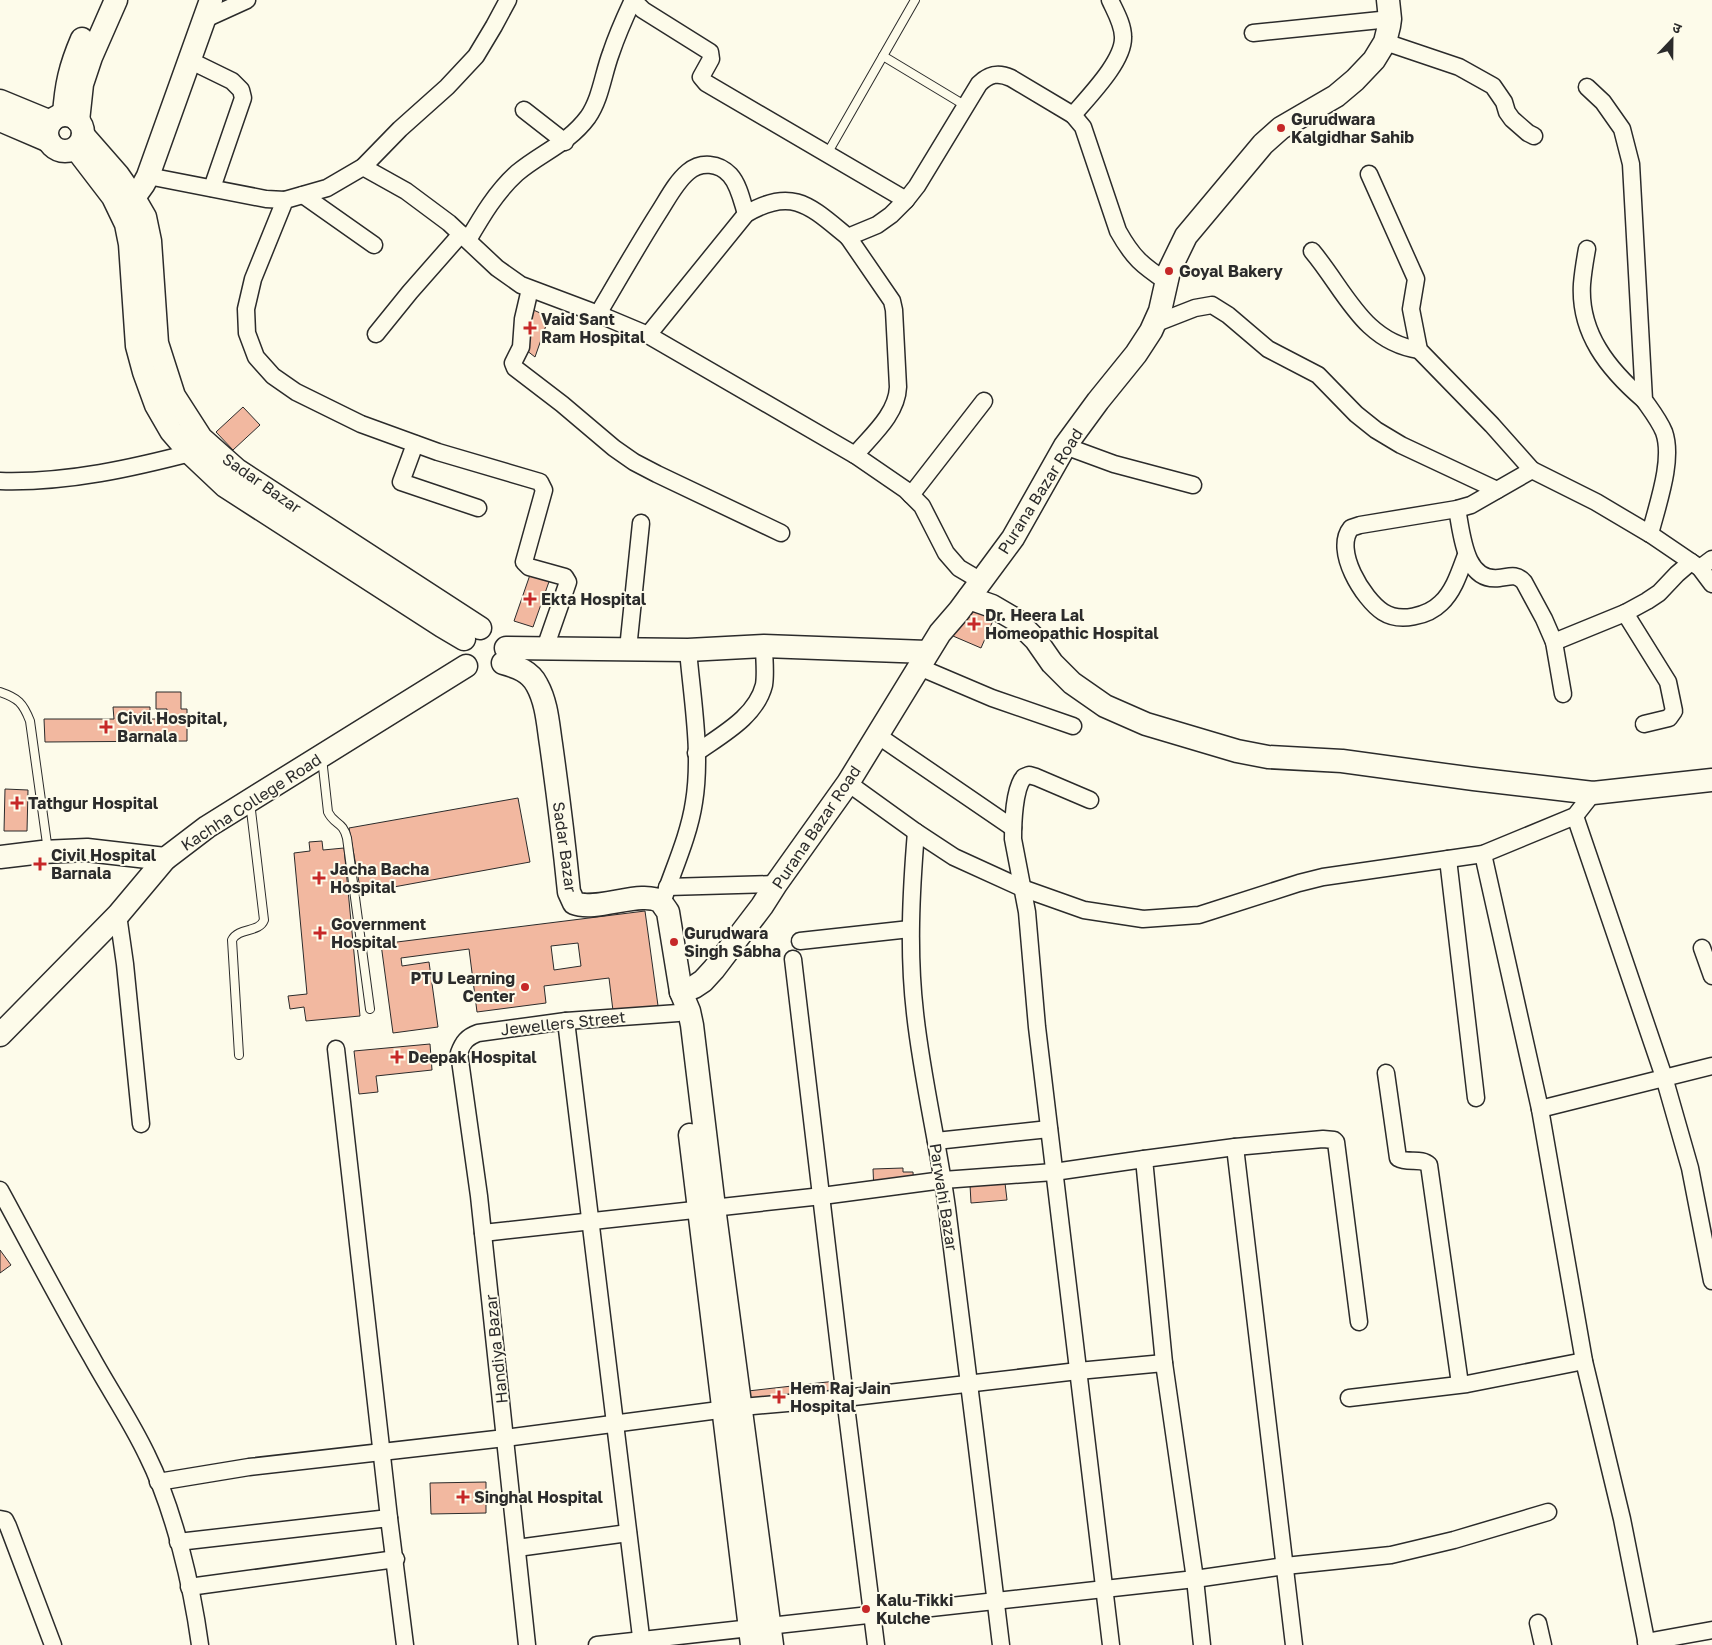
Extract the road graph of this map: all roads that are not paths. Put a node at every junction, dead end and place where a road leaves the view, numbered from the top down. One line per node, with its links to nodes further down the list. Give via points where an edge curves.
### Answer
1 (99, 0): 20 (street, via 70,71 66,88)
2 (116, 0): 20 (street, via 91,57)
3 (246, 0): 9 (street)
4 (508, 0): 24 (street, via 476,56)
5 (633, 0): 22 (street, via 610,53 597,100 588,116); 23 (street, via 643,10 710,52 702,80)
6 (915, 0): 12 (lane)
7 (1110, 0): 18 (street, via 1120,22 1122,49)
8 (1389, 9): 10 (street); 11 (street, Purana Bazar Road)
9 (207, 10): 13 (street)
10 (1254, 33)
11 (1385, 42): 21 (street, via 1459,66 1493,86 1512,119); 38 (street, Purana Bazar Road, via 1374,60 1336,96 1281,128 1263,144 1186,236)
12 (883, 56): 16 (lane); 23 (lane)
13 (188, 60): 26 (street); 27 (street, via 232,81 241,90 243,98)
14 (1587, 87): 45 (street, via 1604,102 1622,129 1631,164)
15 (0, 101): 20 (street)
16 (966, 106): 18 (street, via 985,78 1002,74); 30 (street)
17 (524, 110): 22 (street)
18 (1073, 115): 38 (street, via 1083,127 1126,246 1142,265)
19 (0, 120): 20 (street)
20 (67, 130): 31 (street, Sadar Bazar, via 113,198)
21 (1534, 136)
22 (564, 142): 33 (street, via 518,173 498,193)
23 (827, 154): 30 (street)
24 (363, 167): 28 (street, via 327,188); 33 (street, via 406,191)
25 (1368, 174): 44 (street, via 1416,279 1411,309)
26 (148, 176): 27 (street); 31 (street)
27 (212, 188): 29 (street)
28 (303, 195): 29 (street); 35 (street)
29 (286, 200): 47 (street, via 253,279 246,309 247,333 256,357 273,376 296,392 361,424)
30 (906, 200): 34 (street, via 877,225)
31 (127, 204): 49 (street, Sadar Bazar, via 145,217 150,241 157,343 163,366 174,396 188,420); 50 (street, Sadar Bazar, via 137,346 156,405)
32 (746, 214): 34 (street, via 772,202 801,203); 40 (street, via 730,175 712,165 700,165 690,170 678,182); 43 (street)
33 (465, 237): 39 (street, via 497,268); 42 (street, via 410,292)
34 (848, 237): 51 (street, via 892,301 898,387 898,396 888,416)
35 (374, 245)
36 (1587, 249): 45 (street, via 1582,285 1595,346 1612,370)
37 (1312, 251): 44 (street, via 1328,269 1349,304 1369,326 1395,344)
38 (1167, 282): 41 (street, Purana Bazar Road)
39 (530, 289): 40 (street); 60 (street, via 521,347 512,363 515,368 634,462)
40 (598, 314): 43 (street)
41 (1154, 324): 48 (street, Purana Bazar Road, via 1136,354); 55 (street, via 1212,305 1228,314 1268,349 1318,375 1376,430 1401,446)
42 (376, 334)
43 (648, 335): 51 (street)
44 (1419, 350): 52 (street)
45 (1644, 400): 61 (street, via 1659,422 1666,446 1666,468)
46 (984, 401): 56 (street)
47 (415, 444): 57 (street, via 401,482); 70 (street, via 535,480 543,486 524,562 529,567 565,577 568,582)
48 (1066, 446): 54 (street, via 1114,464); 65 (street, Purana Bazar Road, via 1013,538)
49 (212, 448): 50 (street); 67 (street, Sadar Bazar, via 237,470)
50 (190, 454): 53 (street, via 82,477); 67 (street, Sadar Bazar, via 225,486 442,626)
51 (855, 455): 56 (street)
52 (1532, 470): 55 (street); 61 (street)
53 (0, 481)
54 (1193, 485)
55 (1497, 490): 58 (street)
56 (911, 495): 65 (street, via 922,506 946,554)
57 (478, 508)
58 (1457, 509): 62 (street); 62 (street, via 1351,528 1345,541 1346,551 1356,579 1374,604 1385,613 1405,618 1420,615 1442,603)
59 (641, 523): 71 (street)
60 (781, 533)
61 (1650, 534): 63 (street)
62 (1466, 555): 68 (street, via 1474,568 1492,579 1519,577)
63 (1701, 563): 64 (street); 66 (street, via 1677,574 1654,597)
64 (1712, 584)
65 (975, 589): 74 (street, Purana Bazar Road); 85 (street, via 992,606 1016,620 1072,683 1105,706 1146,724 1268,758 1342,761)
66 (1625, 613): 68 (street); 78 (street, via 1668,682 1674,711 1669,718)
67 (472, 633): 73 (street, via 496,632 501,638); 75 (street, via 462,644 461,654)
68 (1554, 642): 77 (street)
69 (764, 646): 72 (street); 74 (street); 81 (street, via 764,684 755,705 743,718)
70 (545, 648): 71 (street); 73 (street)
71 (628, 648): 72 (street)
72 (688, 650): 81 (street)
73 (504, 656): 75 (street, via 494,671 487,674 478,674); 98 (street, Sadar Bazar, via 537,684 546,711 569,892 574,903 587,906 645,898 655,900)
74 (923, 659): 79 (street, via 992,698); 80 (street, Purana Bazar Road)
75 (466, 666): 82 (street, Kachha College Road)
76 (0, 692): 91 (lane, via 19,700 30,721)
77 (1563, 694)
78 (1644, 724)
79 (1074, 726)
80 (876, 735): 84 (street, Purana Bazar Road); 89 (street)
81 (696, 753): 98 (street, via 693,808)
82 (321, 756): 86 (street, Kachha College Road); 106 (lane, via 328,812 331,819 342,825 347,838)
83 (1712, 780): 85 (street)
84 (848, 783): 90 (street); 96 (street, Purana Bazar Road)
85 (1593, 793): 88 (street)
86 (250, 800): 94 (street, Kachha College Road); 111 (lane, via 264,920 258,927 236,934 232,940)
87 (1090, 800): 89 (street, via 1029,775 1019,785)
88 (1575, 816): 92 (street); 114 (street)
89 (1013, 828): 97 (street)
90 (916, 832): 97 (street, via 954,857); 100 (street, Parwahi Bazar)
91 (48, 852): 93 (street); 94 (street, via 87,850)
92 (1484, 854): 95 (street); 116 (street)
93 (0, 857)
94 (165, 859): 99 (street, Kachha College Road)
95 (1448, 859): 97 (street, via 1323,877 1199,915 1166,918 1084,910); 115 (street)
96 (776, 884): 98 (street); 105 (street, Purana Bazar Road, via 714,969)
97 (1022, 888): 118 (street)
98 (664, 895): 105 (street, via 671,924)
99 (118, 915): 108 (street, Kachha College Road); 117 (street)
100 (910, 929): 101 (street); 119 (street, Parwahi Bazar, via 915,1015)
101 (800, 941)
102 (1702, 948): 104 (street)
103 (793, 959): 125 (street)
104 (1712, 976)
105 (679, 1002): 107 (street, Jewellers Street); 126 (street, via 678,1035)
106 (370, 1009)
107 (566, 1021): 110 (street, Jewellers Street, via 478,1033 463,1043); 127 (street)
108 (0, 1035)
109 (336, 1049): 141 (street)
110 (459, 1053): 128 (street, Handiya Bazar)
111 (239, 1055)
112 (1712, 1066): 114 (street)
113 (1386, 1073): 135 (street, via 1398,1158 1429,1165)
114 (1664, 1077): 116 (street); 129 (street, via 1690,1168)
115 (1476, 1098)
116 (1540, 1109): 131 (street)
117 (141, 1124)
118 (1049, 1129): 119 (street); 122 (street)
119 (936, 1141): 123 (street, Parwahi Bazar)
120 (1235, 1146): 121 (street); 130 (street, via 1323,1138 1332,1138 1336,1142); 150 (street)
121 (1144, 1159): 122 (street); 132 (street)
122 (1054, 1172): 123 (street); 133 (street)
123 (943, 1180): 125 (street); 134 (street, Parwahi Bazar)
124 (0, 1190): 142 (street, via 148,1456)
125 (822, 1196): 126 (street); 136 (street)
126 (706, 1208): 127 (street); 138 (street)
127 (590, 1221): 128 (street); 139 (street)
128 (483, 1233): 140 (street, Handiya Bazar)
129 (1712, 1281)
130 (1359, 1322)
131 (1584, 1360): 135 (street); 160 (street, via 1622,1519)
132 (1164, 1363): 133 (street); 151 (street)
133 (1078, 1371): 134 (street); 153 (street)
134 (970, 1384): 136 (street); 154 (street, Parwahi Bazar)
135 (1460, 1384): 137 (street)
136 (845, 1398): 138 (street); 155 (street)
137 (1349, 1398)
138 (733, 1409): 139 (street); 158 (street)
139 (615, 1424): 140 (street); 146 (street)
140 (505, 1438): 141 (street); 148 (street, Handiya Bazar)
141 (381, 1453): 142 (street); 144 (street)
142 (158, 1482): 147 (street)
143 (1548, 1512): 150 (street, via 1391,1555)
144 (390, 1518): 147 (street); 149 (street)
145 (0, 1519): 161 (street, via 5,1520 8,1526)
146 (628, 1533): 148 (street); 159 (street)
147 (178, 1542): 152 (street)
148 (517, 1548): 164 (street, Handiya Bazar)
149 (396, 1559): 152 (street); 163 (street)
150 (1285, 1566): 151 (street); 170 (street)
151 (1195, 1579): 153 (street); 169 (street)
152 (189, 1587): 162 (street)
153 (1104, 1589): 154 (street); 168 (street)
154 (996, 1601): 155 (street); 167 (street, Parwahi Bazar)
155 (873, 1615): 158 (street); 166 (street)
156 (1538, 1623): 171 (street)
157 (1712, 1630): 160 (street)
158 (761, 1636): 159 (street)
159 (641, 1642): 165 (street)
160 (1646, 1643)
161 (53, 1645)
162 (200, 1645)
163 (405, 1645)
164 (527, 1645)
165 (597, 1645)
166 (876, 1645)
167 (1001, 1645)
168 (1111, 1645)
169 (1202, 1645)
170 (1294, 1645)
171 (1543, 1645)

